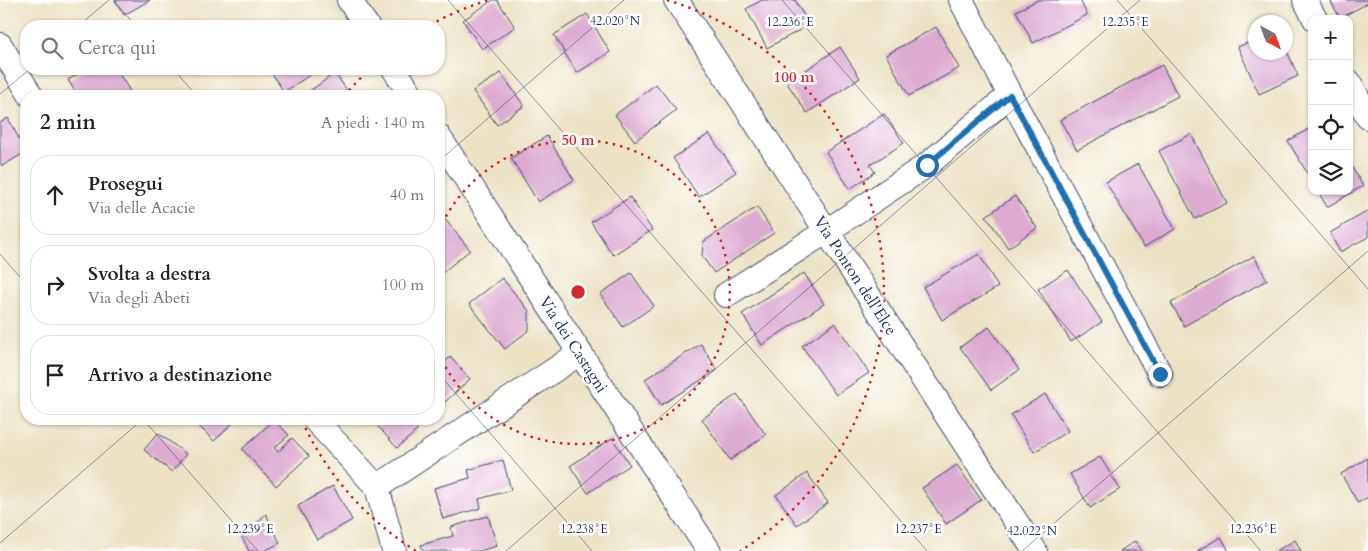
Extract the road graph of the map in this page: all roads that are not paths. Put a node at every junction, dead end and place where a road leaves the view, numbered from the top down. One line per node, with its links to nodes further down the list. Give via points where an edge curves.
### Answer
1 (349, 0): 6 (street)
2 (676, 0): 15 (street, Via Ponton dell'Elce)
3 (961, 0): 12 (street)
4 (1306, 0): 5 (street)
5 (1314, 15)
6 (362, 20)
7 (0, 45): 9 (street)
8 (398, 75): 10 (street)
9 (26, 90)
10 (408, 90)
11 (1353, 90): 13 (street)
12 (1010, 95): 15 (street, via 927,165); 18 (street)
13 (1368, 118)
14 (445, 146): 17 (street, Via dei Castagni)
15 (827, 231): 16 (street); 23 (street, Via Ponton dell'Elce)
16 (726, 295)
17 (580, 353): 20 (street); 22 (street, Via dei Castagni)
18 (1160, 374)
19 (320, 425): 20 (street)
20 (377, 487): 21 (street)
21 (394, 551)
22 (709, 551)
23 (1035, 551)

